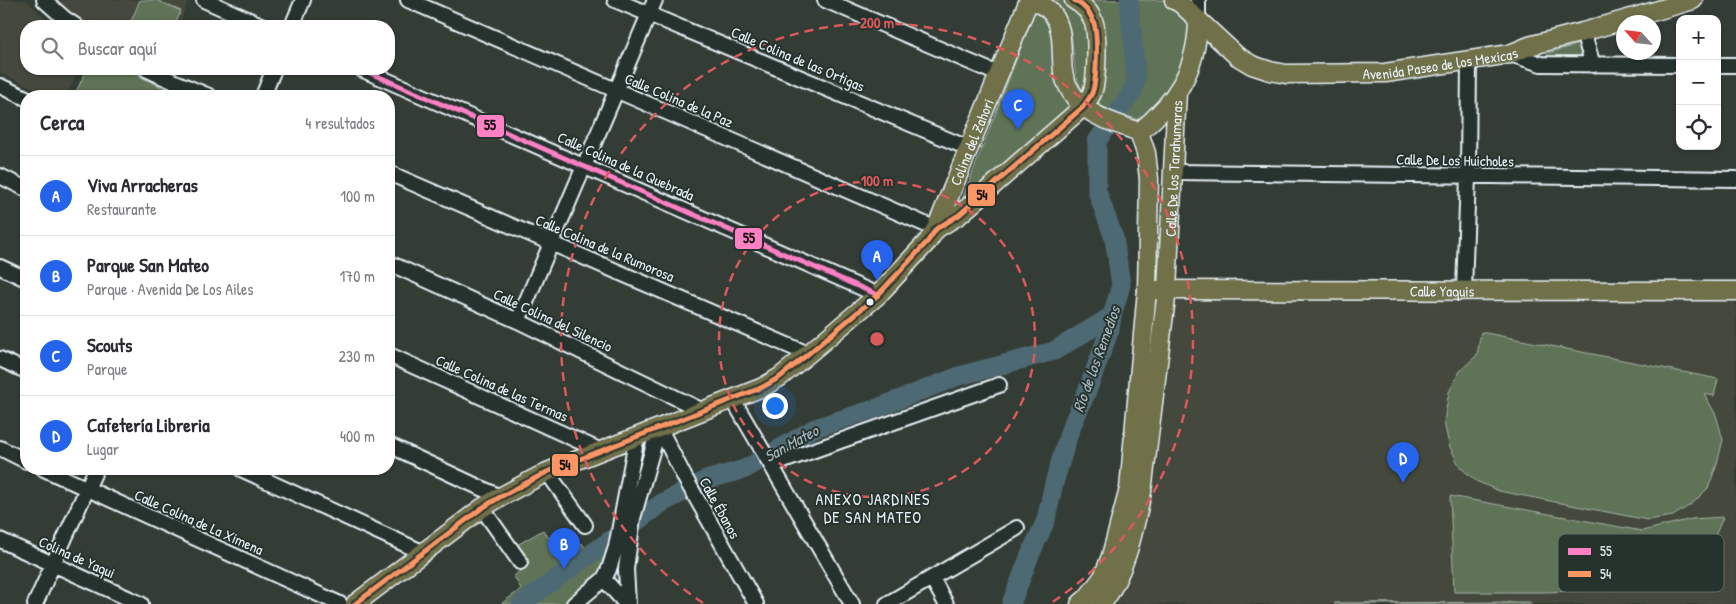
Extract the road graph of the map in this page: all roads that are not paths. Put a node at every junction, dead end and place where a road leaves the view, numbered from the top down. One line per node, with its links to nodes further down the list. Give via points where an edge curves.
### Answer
1 (44, 0): 14 (street)
2 (204, 0): 15 (street)
3 (304, 0): 16 (street)
4 (408, 0): 32 (street, Calle Colina de la Paz)
5 (615, 0): 13 (street, Calle Colina de las Ortigas)
6 (655, 0): 13 (street)
7 (825, 0): 25 (street)
8 (1030, 0): 25 (main road, Colina del Zahori); 35 (main road, via 1048,9 1055,18 1062,39 1063,73 1070,90)
9 (1074, 0): 35 (main road, via 1090,15 1096,35)
10 (1198, 0): 17 (street)
11 (1693, 0): 18 (main road, Avenida Paseo de los Mexicas)
12 (1177, 2): 17 (main road, Avenida Paseo de los Mexicas)
13 (648, 14): 32 (street); 37 (street, Calle Colina de las Ortigas)
14 (69, 20)
15 (249, 20)
16 (295, 20)
17 (1198, 21): 20 (main road, Avenida Paseo de los Mexicas, via 1237,56 1264,69 1286,74 1399,72); 33 (main road, via 1195,54)
18 (1584, 32): 19 (main road, Avenida Paseo de los Mexicas); 21 (street)
19 (1510, 54): 20 (main road, Avenida Paseo de los Mexicas); 21 (street, via 1541,64)
20 (1469, 60): 42 (street)
21 (1593, 65): 22 (street)
22 (1676, 65)
23 (1721, 65): 24 (street)
24 (1736, 65)
25 (998, 74): 37 (main road, Colina del Zahori)
26 (160, 75): 30 (street)
27 (272, 75): 31 (street)
28 (375, 75): 38 (street, Calle Colina de la Quebrada)
29 (0, 86): 34 (street)
30 (195, 90)
31 (265, 90)
32 (616, 90): 38 (street); 45 (street, Calle Colina de la Paz)
33 (1177, 92): 36 (main road, Calle De los Tarahumaras, via 1152,122); 39 (main road, Calle De los Tarahumaras)
34 (20, 95)
35 (1089, 110): 36 (main road); 45 (main road, via 959,215)
36 (1139, 132): 50 (main road, Calle De los Tarahumaras, via 1149,179)
37 (968, 148): 45 (main road, Colina del Zahori)
38 (584, 166): 46 (street); 54 (street, Calle Colina de la Quebrada)
39 (1173, 172): 42 (street, Calle De Los Huicholes); 51 (main road, Calle De los Tarahumaras)
40 (0, 176): 44 (street)
41 (395, 176): 46 (street, Calle Colina de la Rumorosa)
42 (1468, 176): 43 (street, Calle De Los Huicholes); 52 (street)
43 (1736, 179)
44 (20, 185)
45 (936, 229): 54 (main road, via 928,242)
46 (551, 243): 55 (street); 56 (street, Calle Colina de la Rumorosa)
47 (395, 266): 55 (street, Calle Colina del Silencio)
48 (0, 267): 49 (street)
49 (20, 276)
50 (1148, 290): 51 (main road, Calle Yaquis); 97 (main road, Calle De los Tarahumaras, via 1129,489 1103,577)
51 (1167, 290): 52 (main road, Calle Yaquis); 98 (main road, Calle De los Tarahumaras, via 1138,516 1121,572)
52 (1464, 290): 53 (main road, Calle Yaquis)
53 (1736, 291)
54 (878, 295): 56 (main road)
55 (518, 321): 62 (street, Calle Colina del Silencio)
56 (808, 354): 61 (main road, via 780,377)
57 (395, 358): 67 (street, Calle Colina de las Termas)
58 (0, 359): 59 (street)
59 (20, 368)
60 (999, 385): 69 (street)
61 (732, 398): 62 (main road); 69 (street)
62 (702, 410): 63 (main road)
63 (659, 427): 64 (main road); 77 (street); 93 (street, Calle Ébanos, via 684,478)
64 (637, 436): 67 (main road); 77 (street)
65 (0, 448): 68 (street)
66 (395, 448): 75 (street)
67 (601, 451): 70 (main road)
68 (20, 457)
69 (770, 462): 94 (street)
70 (547, 472): 75 (main road); 78 (street)
71 (58, 475): 74 (street, Calle Colina de La Ximena)
72 (93, 475): 74 (street)
73 (254, 475): 82 (street)
74 (87, 488): 84 (street); 89 (street, Calle Colina de La Ximena)
75 (500, 497): 76 (main road)
76 (482, 508): 82 (main road); 83 (street)
77 (627, 517): 81 (street)
78 (585, 525)
79 (1017, 528): 86 (street)
80 (0, 540): 84 (street, Colina de Yaqui)
81 (622, 548): 85 (street); 92 (street)
82 (424, 553): 90 (main road)
83 (520, 562)
84 (53, 564): 87 (street); 88 (street, Colina de Yaqui)
85 (604, 578): 91 (street); 92 (street)
86 (932, 578): 95 (street); 96 (street)
87 (35, 604)
88 (141, 604)
89 (340, 604)
90 (355, 604)
91 (574, 604)
92 (627, 604)
93 (756, 604)
94 (852, 604)
95 (887, 604)
96 (946, 604)
97 (1080, 604)
98 (1102, 604)

